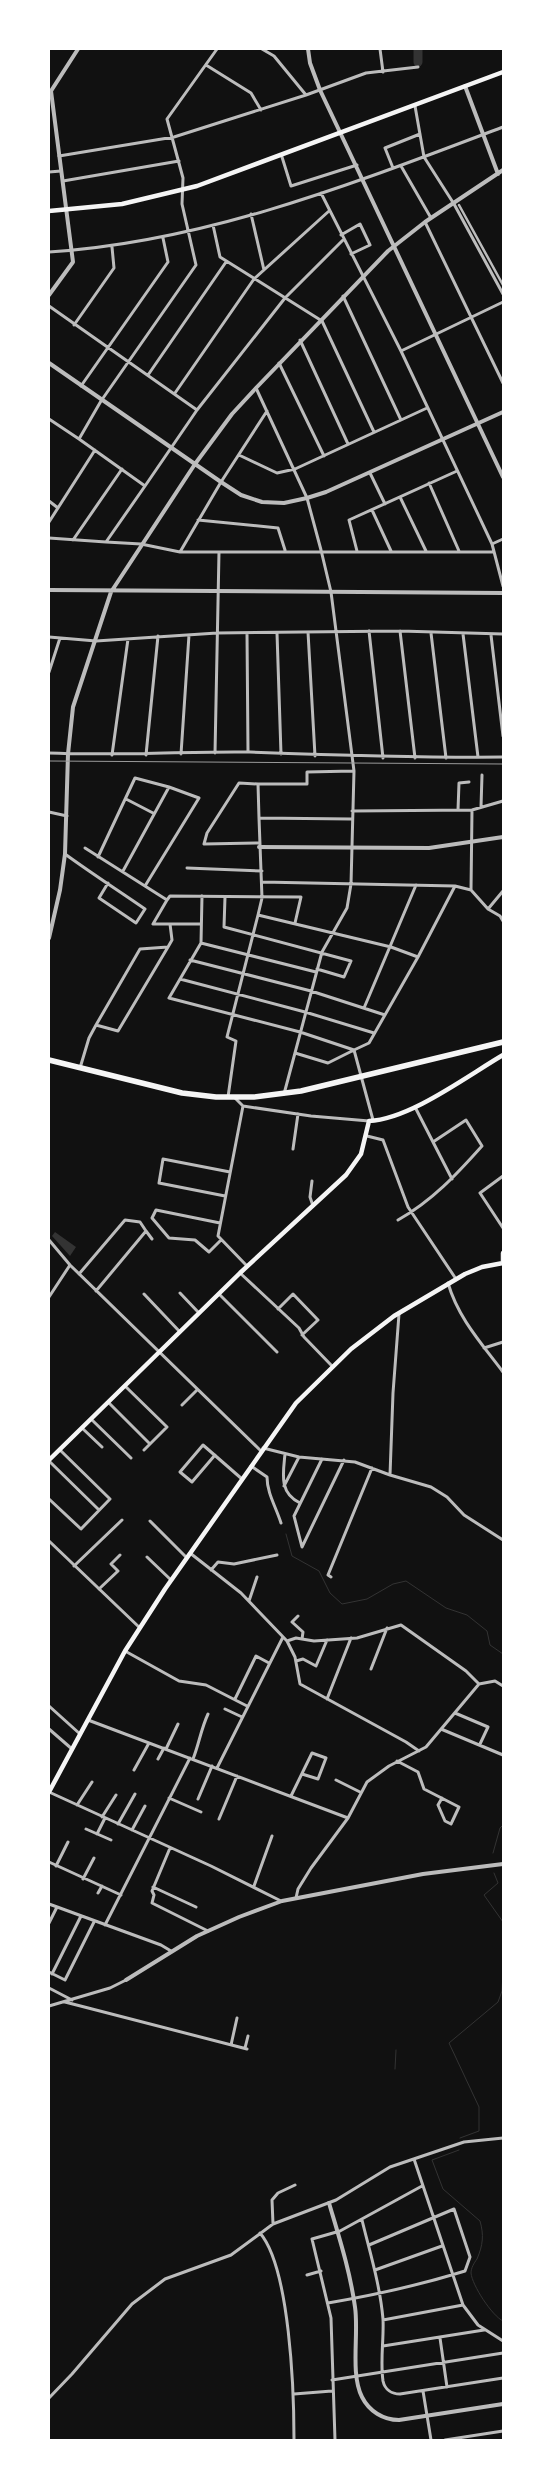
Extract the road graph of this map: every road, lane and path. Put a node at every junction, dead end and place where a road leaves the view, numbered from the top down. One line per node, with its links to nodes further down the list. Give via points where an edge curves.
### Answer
1 (78, 49): 11 (street)
2 (217, 49): 6 (street)
3 (262, 49): 13 (street, via 274,56)
4 (308, 49): 12 (street)
5 (380, 49): 8 (street)
6 (206, 65): 15 (street, via 251,93); 20 (street, via 168,119)
7 (418, 67): 8 (street)
8 (383, 72): 12 (street, via 366,72)
9 (503, 72): 10 (main road)
10 (465, 86): 14 (main road); 19 (street)
11 (50, 90): 21 (street)
12 (320, 90): 13 (street); 17 (street)
13 (306, 95): 15 (street)
14 (415, 106): 17 (main road); 18 (street)
15 (261, 110): 20 (street)
16 (503, 127): 19 (street)
17 (342, 134): 22 (main road); 25 (street)
18 (420, 134): 23 (street); 27 (street, via 385,148)
19 (483, 134): 23 (street); 31 (street)
20 (174, 137): 21 (street); 24 (street)
21 (59, 156): 29 (street)
22 (282, 156): 25 (street, via 291,186); 34 (main road)
23 (424, 156): 26 (street); 36 (street)
24 (179, 161): 33 (street); 34 (street)
25 (357, 165): 32 (street)
26 (401, 166): 27 (street); 42 (street)
27 (393, 168): 32 (street)
28 (503, 170): 31 (street)
29 (61, 171): 30 (street); 33 (street)
30 (49, 172)
31 (498, 174): 36 (street)
32 (364, 180): 35 (street); 49 (street)
33 (62, 181): 38 (street)
34 (183, 191): 38 (main road, via 122,204); 45 (street, via 182,204)
35 (321, 192): 40 (street); 41 (street)
36 (454, 204): 42 (street); 59 (street)
37 (459, 205): 58 (street)
38 (67, 210): 39 (main road); 51 (street)
39 (49, 211)
40 (329, 211): 46 (street); 55 (street)
41 (251, 214): 44 (street); 55 (street)
42 (431, 218): 43 (street)
43 (425, 222): 49 (street); 65 (street)
44 (213, 225): 45 (street); 54 (street, via 220,257)
45 (188, 232): 47 (street); 72 (street, via 196,265)
46 (341, 235): 48 (street); 53 (street, via 360,224 370,245)
47 (163, 238): 50 (street); 70 (street, via 168,262)
48 (343, 240): 53 (street); 62 (street)
49 (395, 246): 56 (street); 68 (street)
50 (112, 247): 51 (street); 67 (street, via 114,268)
51 (72, 251): 52 (street); 60 (street, via 73,262)
52 (49, 252)
53 (351, 254): 56 (street)
54 (226, 262): 57 (street); 75 (street)
55 (264, 270): 57 (street)
56 (362, 278): 61 (street); 71 (street)
57 (254, 280): 62 (street); 79 (street)
58 (503, 286)
59 (503, 294)
60 (49, 295)
61 (343, 296): 66 (street); 86 (street)
62 (284, 298): 66 (street); 82 (street)
63 (503, 302): 65 (street)
64 (49, 306): 67 (street)
65 (472, 317): 68 (street); 76 (street)
66 (320, 320): 69 (street); 88 (street)
67 (74, 325): 70 (street)
68 (436, 334): 71 (street); 87 (street)
69 (300, 340): 74 (street); 91 (street)
70 (107, 347): 72 (street); 77 (street)
71 (401, 351): 81 (street)
72 (129, 362): 75 (street); 80 (street)
73 (49, 363): 77 (street)
74 (279, 363): 78 (street); 95 (street)
75 (148, 375): 79 (street)
76 (503, 383)
77 (80, 386): 80 (street)
78 (256, 388): 83 (street); 96 (street)
79 (175, 393): 82 (street)
80 (101, 401): 89 (street); 92 (street)
81 (427, 408): 86 (street); 90 (street)
82 (197, 410): 92 (street)
83 (267, 411): 94 (street); 98 (street)
84 (503, 412): 87 (street)
85 (49, 419): 89 (street)
86 (401, 420): 88 (street)
87 (478, 423): 90 (street); 101 (street)
88 (374, 432): 91 (street)
89 (79, 439): 93 (street)
90 (442, 440): 99 (street); 100 (street)
91 (348, 444): 95 (street)
92 (171, 447): 96 (street); 104 (street)
93 (95, 450): 97 (street); 109 (street)
94 (239, 455): 98 (street, via 277,473); 102 (street)
95 (324, 456): 98 (street)
96 (195, 464): 102 (street); 117 (street)
97 (122, 469): 104 (street); 115 (street)
98 (295, 469): 106 (street)
99 (457, 471): 103 (street); 118 (street)
100 (370, 473): 106 (street); 108 (street)
101 (503, 478)
102 (221, 482): 106 (street, via 241,495 262,502 284,503); 111 (street)
103 (429, 483): 105 (street); 124 (street)
104 (145, 486): 116 (street)
105 (400, 497): 108 (street); 123 (street)
106 (307, 498): 120 (street)
107 (49, 500): 109 (street)
108 (385, 504): 110 (street)
109 (58, 508): 112 (street)
110 (372, 510): 121 (street, via 349,520); 122 (street)
111 (198, 520): 119 (street, via 278,528); 125 (street)
112 (49, 522)
113 (49, 538): 115 (street)
114 (503, 539): 118 (street)
115 (73, 540): 116 (street)
116 (106, 542): 117 (street)
117 (141, 544): 125 (street); 131 (street)
118 (492, 544): 127 (street)
119 (285, 550): 120 (street); 126 (street)
120 (321, 550): 121 (street); 132 (street)
121 (357, 551): 122 (street)
122 (391, 551): 123 (street)
123 (426, 551): 124 (street)
124 (459, 551): 127 (street)
125 (180, 552): 126 (street)
126 (219, 552): 130 (street)
127 (494, 552): 128 (street)
128 (503, 586)
129 (49, 590): 131 (street)
130 (219, 591): 131 (street); 132 (street); 139 (street)
131 (111, 592): 150 (street)
132 (331, 592): 133 (street); 134 (street)
133 (503, 593)
134 (337, 631): 135 (street); 138 (street); 162 (street)
135 (370, 631): 136 (street); 165 (street)
136 (400, 631): 141 (street); 166 (street)
137 (277, 632): 138 (street); 140 (street); 159 (street)
138 (308, 632): 161 (street)
139 (217, 633): 140 (street); 145 (street); 155 (street)
140 (247, 633): 153 (street)
141 (431, 633): 142 (street); 167 (street)
142 (463, 634): 143 (street); 163 (street)
143 (491, 634): 144 (street); 152 (street)
144 (503, 634)
145 (188, 635): 146 (street); 158 (street)
146 (158, 636): 149 (street); 160 (street)
147 (49, 637): 148 (street)
148 (60, 638): 150 (street); 151 (street)
149 (128, 639): 150 (street); 157 (street)
150 (96, 641): 156 (street, via 73,707)
151 (49, 670)
152 (503, 736)
153 (248, 752): 155 (street); 159 (street)
154 (49, 753): 156 (street)
155 (214, 753): 158 (street)
156 (68, 754): 157 (street); 181 (street)
157 (112, 754): 160 (street)
158 (181, 754): 160 (street)
159 (281, 754): 161 (street)
160 (146, 755)
161 (315, 756): 162 (street)
162 (351, 757): 165 (street); 168 (street)
163 (478, 757): 164 (street); 167 (street)
164 (503, 757)
165 (383, 758): 166 (street)
166 (414, 758): 167 (street)
167 (446, 758)
168 (354, 771): 171 (street, via 307,772 307,784); 178 (street)
169 (482, 775): 175 (street)
170 (469, 782): 176 (street, via 459,783)
171 (258, 784): 182 (street); 186 (street, via 239,783 207,833 204,844)
172 (169, 787): 173 (street, via 134,778); 180 (street); 198 (street, via 199,798)
173 (126, 799): 180 (street); 190 (street)
174 (503, 801): 175 (street)
175 (482, 807): 177 (street)
176 (458, 810): 177 (street); 178 (street)
177 (472, 810): 185 (street)
178 (352, 811): 183 (street)
179 (49, 812): 181 (street)
180 (153, 813): 192 (street)
181 (67, 816): 189 (street)
182 (259, 818): 183 (street); 186 (street)
183 (351, 819): 188 (street)
184 (503, 837): 185 (street)
185 (472, 844): 188 (street, via 429,848); 200 (street)
186 (259, 845): 188 (street); 193 (street)
187 (84, 848): 190 (street)
188 (350, 848): 196 (street)
189 (64, 854): 195 (street); 214 (street)
190 (98, 858): 192 (street)
191 (187, 868): 193 (street)
192 (122, 871): 198 (street)
193 (262, 871): 194 (street)
194 (262, 882): 196 (street); 204 (street)
195 (108, 883): 195 (street, via 145,909 136,923 99,898)
196 (351, 884): 197 (street); 212 (street, via 346,908)
197 (416, 885): 199 (street); 217 (street)
198 (145, 886): 205 (street)
199 (455, 886): 200 (street); 220 (street)
200 (471, 890): 206 (street)
201 (503, 891): 206 (street)
202 (202, 896): 203 (street); 205 (street, via 170,896); 211 (street)
203 (224, 897): 204 (street); 213 (street, via 224,927)
204 (262, 898): 207 (street); 209 (street, via 301,897)
205 (167, 900): 210 (street, via 153,924)
206 (488, 909): 208 (street)
207 (258, 915): 209 (street); 213 (street)
208 (503, 921)
209 (295, 923): 212 (street)
210 (170, 924): 211 (street); 216 (street, via 172,940)
211 (201, 924): 215 (street)
212 (332, 932): 217 (street); 218 (street)
213 (253, 935): 218 (street); 219 (street)
214 (49, 938)
215 (201, 943): 219 (street); 221 (street)
216 (168, 947): 231 (street, via 140,949); 231 (street, via 118,1031)
217 (392, 947): 220 (street); 227 (street)
218 (322, 952): 222 (street); 222 (street, via 351,962 344,977)
219 (248, 954): 222 (street); 223 (street)
220 (418, 957): 229 (street)
221 (190, 960): 223 (street); 224 (street)
222 (317, 971): 225 (street)
223 (242, 974): 225 (street); 226 (street)
224 (180, 979): 226 (street); 230 (street, via 168,998)
225 (311, 991): 227 (street); 228 (street)
226 (236, 993): 228 (street); 230 (street)
227 (364, 1008): 229 (street)
228 (305, 1012): 232 (street); 233 (street)
229 (385, 1014): 233 (street)
230 (232, 1015): 232 (street); 242 (street, via 227,1037 236,1040)
231 (96, 1025): 239 (street)
232 (300, 1032): 235 (street); 236 (street)
233 (374, 1034): 235 (street, via 369,1043)
234 (503, 1042): 240 (highway)
235 (354, 1050): 236 (street, via 328,1063); 240 (street)
236 (295, 1053): 241 (street)
237 (503, 1055): 244 (main road)
238 (49, 1060): 239 (highway)
239 (80, 1068): 242 (highway, via 182,1093)
240 (362, 1076): 241 (highway); 246 (street)
241 (284, 1094): 242 (highway)
242 (232, 1097): 243 (street)
243 (242, 1106): 245 (street); 250 (street)
244 (415, 1106): 246 (main road, via 395,1116); 248 (street)
245 (298, 1114): 246 (street); 249 (street)
246 (371, 1120): 247 (main road)
247 (367, 1136): 255 (main road, via 353,1167); 256 (street, via 382,1140)
248 (433, 1142): 252 (street); 252 (street, via 466,1120 482,1146)
249 (294, 1149)
250 (230, 1172): 254 (street); 254 (street, via 164,1159 159,1183)
251 (503, 1176): 259 (street, via 480,1193)
252 (452, 1179): 256 (street)
253 (312, 1181): 255 (street, via 310,1197)
254 (225, 1196): 258 (street)
255 (313, 1206): 267 (main road)
256 (411, 1213): 257 (street); 270 (street)
257 (398, 1220)
258 (220, 1222): 263 (street, via 218,1236); 263 (street, via 156,1210 152,1218 169,1238 195,1240 209,1252)
259 (503, 1228)
260 (146, 1231): 261 (street); 269 (street, via 140,1222 125,1220); 272 (street)
261 (152, 1239)
262 (49, 1240): 266 (street)
263 (221, 1240): 267 (street)
264 (503, 1253): 265 (main road)
265 (503, 1263): 270 (main road, via 475,1269)
266 (70, 1265): 269 (street); 276 (street)
267 (247, 1267): 268 (main road)
268 (240, 1273): 275 (main road); 277 (street)
269 (79, 1274): 272 (street)
270 (456, 1279): 271 (main road)
271 (448, 1283): 279 (main road); 283 (street, via 453,1300)
272 (96, 1291): 284 (street)
273 (180, 1293): 278 (street)
274 (144, 1294): 280 (street)
275 (219, 1294): 278 (main road); 285 (street)
276 (49, 1297)
277 (278, 1309): 281 (street, via 299,1328); 281 (street, via 293,1294 318,1320)
278 (199, 1313): 280 (main road)
279 (399, 1314): 286 (main road); 308 (street)
280 (180, 1332): 284 (main road)
281 (302, 1335): 286 (street)
282 (503, 1342): 283 (street)
283 (484, 1348): 287 (street)
284 (159, 1352): 288 (main road); 289 (street)
285 (277, 1352)
286 (332, 1366): 298 (main road, via 296,1403)
287 (503, 1372)
288 (125, 1386): 290 (main road); 294 (street, via 167,1427)
289 (197, 1390): 291 (street); 298 (street)
290 (108, 1402): 292 (main road); 294 (street)
291 (182, 1405)
292 (91, 1419): 293 (main road); 302 (street)
293 (82, 1428): 295 (street); 296 (main road)
294 (150, 1444): 297 (street)
295 (102, 1448)
296 (60, 1450): 305 (main road); 313 (street, via 110,1499)
297 (144, 1450)
298 (262, 1450): 299 (street); 306 (main road)
299 (285, 1454): 301 (street); 310 (street)
300 (215, 1455): 300 (street, via 203,1445 180,1472 192,1482); 309 (street)
301 (299, 1456): 303 (street); 310 (street)
302 (131, 1458)
303 (322, 1458): 304 (street); 312 (street)
304 (344, 1460): 307 (street); 312 (street, via 302,1547 294,1516)
305 (49, 1461): 313 (street)
306 (251, 1466): 309 (main road); 316 (street, via 267,1477 267,1489)
307 (372, 1468): 308 (street); 326 (street, via 328,1575)
308 (390, 1475): 317 (street, via 437,1489 464,1515)
309 (242, 1479): 320 (main road)
310 (284, 1486): 312 (street, via 292,1499)
311 (49, 1499): 313 (street, via 80,1529)
312 (300, 1503)
313 (99, 1510)
314 (122, 1520): 323 (street)
315 (150, 1521): 320 (street)
316 (280, 1523)
317 (503, 1540)
318 (49, 1541): 323 (street)
319 (120, 1554): 328 (street, via 111,1564 118,1571)
320 (188, 1555): 324 (street); 327 (main road)
321 (277, 1555): 324 (street, via 234,1564 222,1560)
322 (147, 1557): 327 (street)
323 (74, 1566): 328 (street)
324 (211, 1570): 329 (street)
325 (257, 1577): 329 (street)
326 (331, 1577)
327 (171, 1580): 331 (main road)
328 (99, 1589): 331 (street)
329 (249, 1601): 333 (street)
330 (298, 1616): 335 (street, via 292,1622 303,1632)
331 (140, 1628): 338 (main road)
332 (387, 1628): 334 (street); 341 (street); 342 (street, via 403,1626)
333 (283, 1637): 337 (street); 340 (street)
334 (351, 1638): 336 (street); 344 (street)
335 (302, 1639): 336 (street); 337 (street)
336 (327, 1640): 339 (street, via 316,1666 303,1659)
337 (287, 1641): 339 (street)
338 (125, 1652): 345 (street, via 179,1681 206,1685); 352 (main road)
339 (296, 1661): 344 (street, via 300,1684)
340 (269, 1663): 345 (street, via 256,1656); 347 (street)
341 (371, 1669)
342 (479, 1684): 343 (street, via 495,1681); 349 (street)
343 (503, 1686)
344 (327, 1698): 361 (street)
345 (235, 1699): 347 (street)
346 (49, 1706): 356 (street)
347 (247, 1706): 351 (street)
348 (225, 1709): 351 (street)
349 (455, 1713): 355 (street); 358 (street, via 488,1727)
350 (208, 1714): 363 (street)
351 (242, 1717): 366 (street)
352 (88, 1720): 356 (main road); 357 (street)
353 (178, 1724): 360 (street)
354 (49, 1729): 359 (street)
355 (441, 1729): 358 (street); 361 (street, via 426,1747)
356 (80, 1734): 359 (main road)
357 (149, 1743): 360 (street); 367 (street)
358 (480, 1744): 362 (street)
359 (72, 1749): 372 (main road)
360 (165, 1749): 363 (street); 364 (street)
361 (418, 1751): 365 (street)
362 (503, 1755)
363 (191, 1758): 366 (street); 377 (street)
364 (158, 1759)
365 (397, 1761): 373 (street, via 374,1775); 378 (street, via 418,1772 424,1789)
366 (215, 1767): 369 (street); 379 (street)
367 (134, 1770)
368 (302, 1774): 368 (street, via 312,1753 326,1758 318,1780); 376 (street)
369 (238, 1776): 376 (street); 385 (street)
370 (336, 1780): 373 (street)
371 (92, 1782): 380 (street)
372 (49, 1792): 380 (street)
373 (360, 1792): 384 (street)
374 (135, 1794): 386 (street)
375 (116, 1795): 383 (street)
376 (291, 1796): 384 (street)
377 (169, 1798): 382 (street); 391 (street)
378 (442, 1798): 378 (street, via 459,1807 451,1824 445,1821 438,1805)
379 (198, 1799)
380 (77, 1805): 383 (street)
381 (145, 1806): 388 (street)
382 (201, 1812)
383 (103, 1817): 386 (street); 389 (street)
384 (348, 1818): 405 (street, via 311,1868)
385 (219, 1819)
386 (118, 1824): 388 (street)
387 (86, 1829): 389 (street)
388 (132, 1830): 391 (street)
389 (97, 1834): 392 (street)
390 (272, 1836): 401 (street)
391 (150, 1839): 394 (street); 404 (street)
392 (111, 1840)
393 (68, 1842): 398 (street)
394 (170, 1848): 401 (street); 402 (street)
395 (94, 1858): 399 (street)
396 (49, 1862): 398 (street)
397 (503, 1864): 405 (street, via 462,1868)
398 (56, 1866): 399 (street)
399 (83, 1879): 400 (street)
400 (102, 1886): 403 (street); 404 (street)
401 (254, 1886): 406 (street)
402 (153, 1887): 409 (street); 414 (street, via 152,1904)
403 (98, 1893)
404 (121, 1895): 413 (street)
405 (296, 1898): 406 (street)
406 (282, 1901): 414 (street)
407 (49, 1904): 408 (street)
408 (57, 1907): 410 (street); 412 (street)
409 (196, 1907)
410 (81, 1916): 411 (street); 416 (street)
411 (94, 1922): 413 (street); 416 (street, via 65,1980)
412 (49, 1923)
413 (105, 1926): 415 (street)
414 (208, 1931): 415 (street)
415 (171, 1951): 417 (street)
416 (50, 1973)
417 (126, 1980): 419 (street)
418 (49, 1988): 419 (street)
419 (72, 2000): 420 (street)
420 (65, 2002): 421 (street); 424 (street)
421 (49, 2006)
422 (237, 2018): 424 (street)
423 (248, 2036): 424 (street, via 246,2048)
424 (231, 2045)
425 (503, 2138): 426 (street, via 464,2142)
426 (414, 2159): 428 (street); 429 (street, via 384,2170)
427 (295, 2185): 432 (street, via 278,2193 272,2200)
428 (422, 2186): 430 (street); 431 (street)
429 (330, 2203): 432 (street); 433 (street)
430 (432, 2217): 435 (street); 436 (street); 440 (street, via 454,2209 470,2257 465,2271)
431 (362, 2220): 433 (street); 435 (street)
432 (272, 2224): 434 (street)
433 (337, 2232): 438 (street, via 312,2239); 442 (street)
434 (260, 2233): 460 (street, via 271,2248 285,2308); 461 (street, via 231,2255 175,2274 143,2294)
435 (369, 2245): 437 (street)
436 (442, 2246): 437 (street); 440 (street)
437 (375, 2270): 441 (street)
438 (320, 2271): 439 (street); 443 (street)
439 (307, 2275)
440 (451, 2275): 441 (street); 444 (street)
441 (380, 2294): 442 (street); 445 (street)
442 (354, 2299): 443 (street); 454 (street)
443 (328, 2303): 456 (street)
444 (462, 2305): 445 (street); 446 (street)
445 (383, 2320): 449 (street)
446 (484, 2330): 447 (street); 448 (street)
447 (440, 2338): 449 (street); 452 (street)
448 (503, 2341): 450 (street)
449 (383, 2346): 453 (street)
450 (503, 2347)
451 (503, 2353): 452 (street)
452 (444, 2362): 453 (street); 457 (street)
453 (383, 2372): 454 (street); 459 (street, via 384,2383 391,2393)
454 (357, 2376): 456 (street); 463 (street, via 362,2398 378,2414 399,2420)
455 (503, 2378): 457 (street)
456 (332, 2380): 458 (street)
457 (447, 2387): 459 (street)
458 (332, 2390): 460 (street); 466 (street)
459 (423, 2391): 463 (street)
460 (294, 2394): 465 (street)
461 (49, 2398)
462 (503, 2404): 463 (street)
463 (427, 2416): 467 (street)
464 (503, 2431): 468 (street)
465 (294, 2440)
466 (334, 2440)
467 (431, 2440)
468 (445, 2440)

